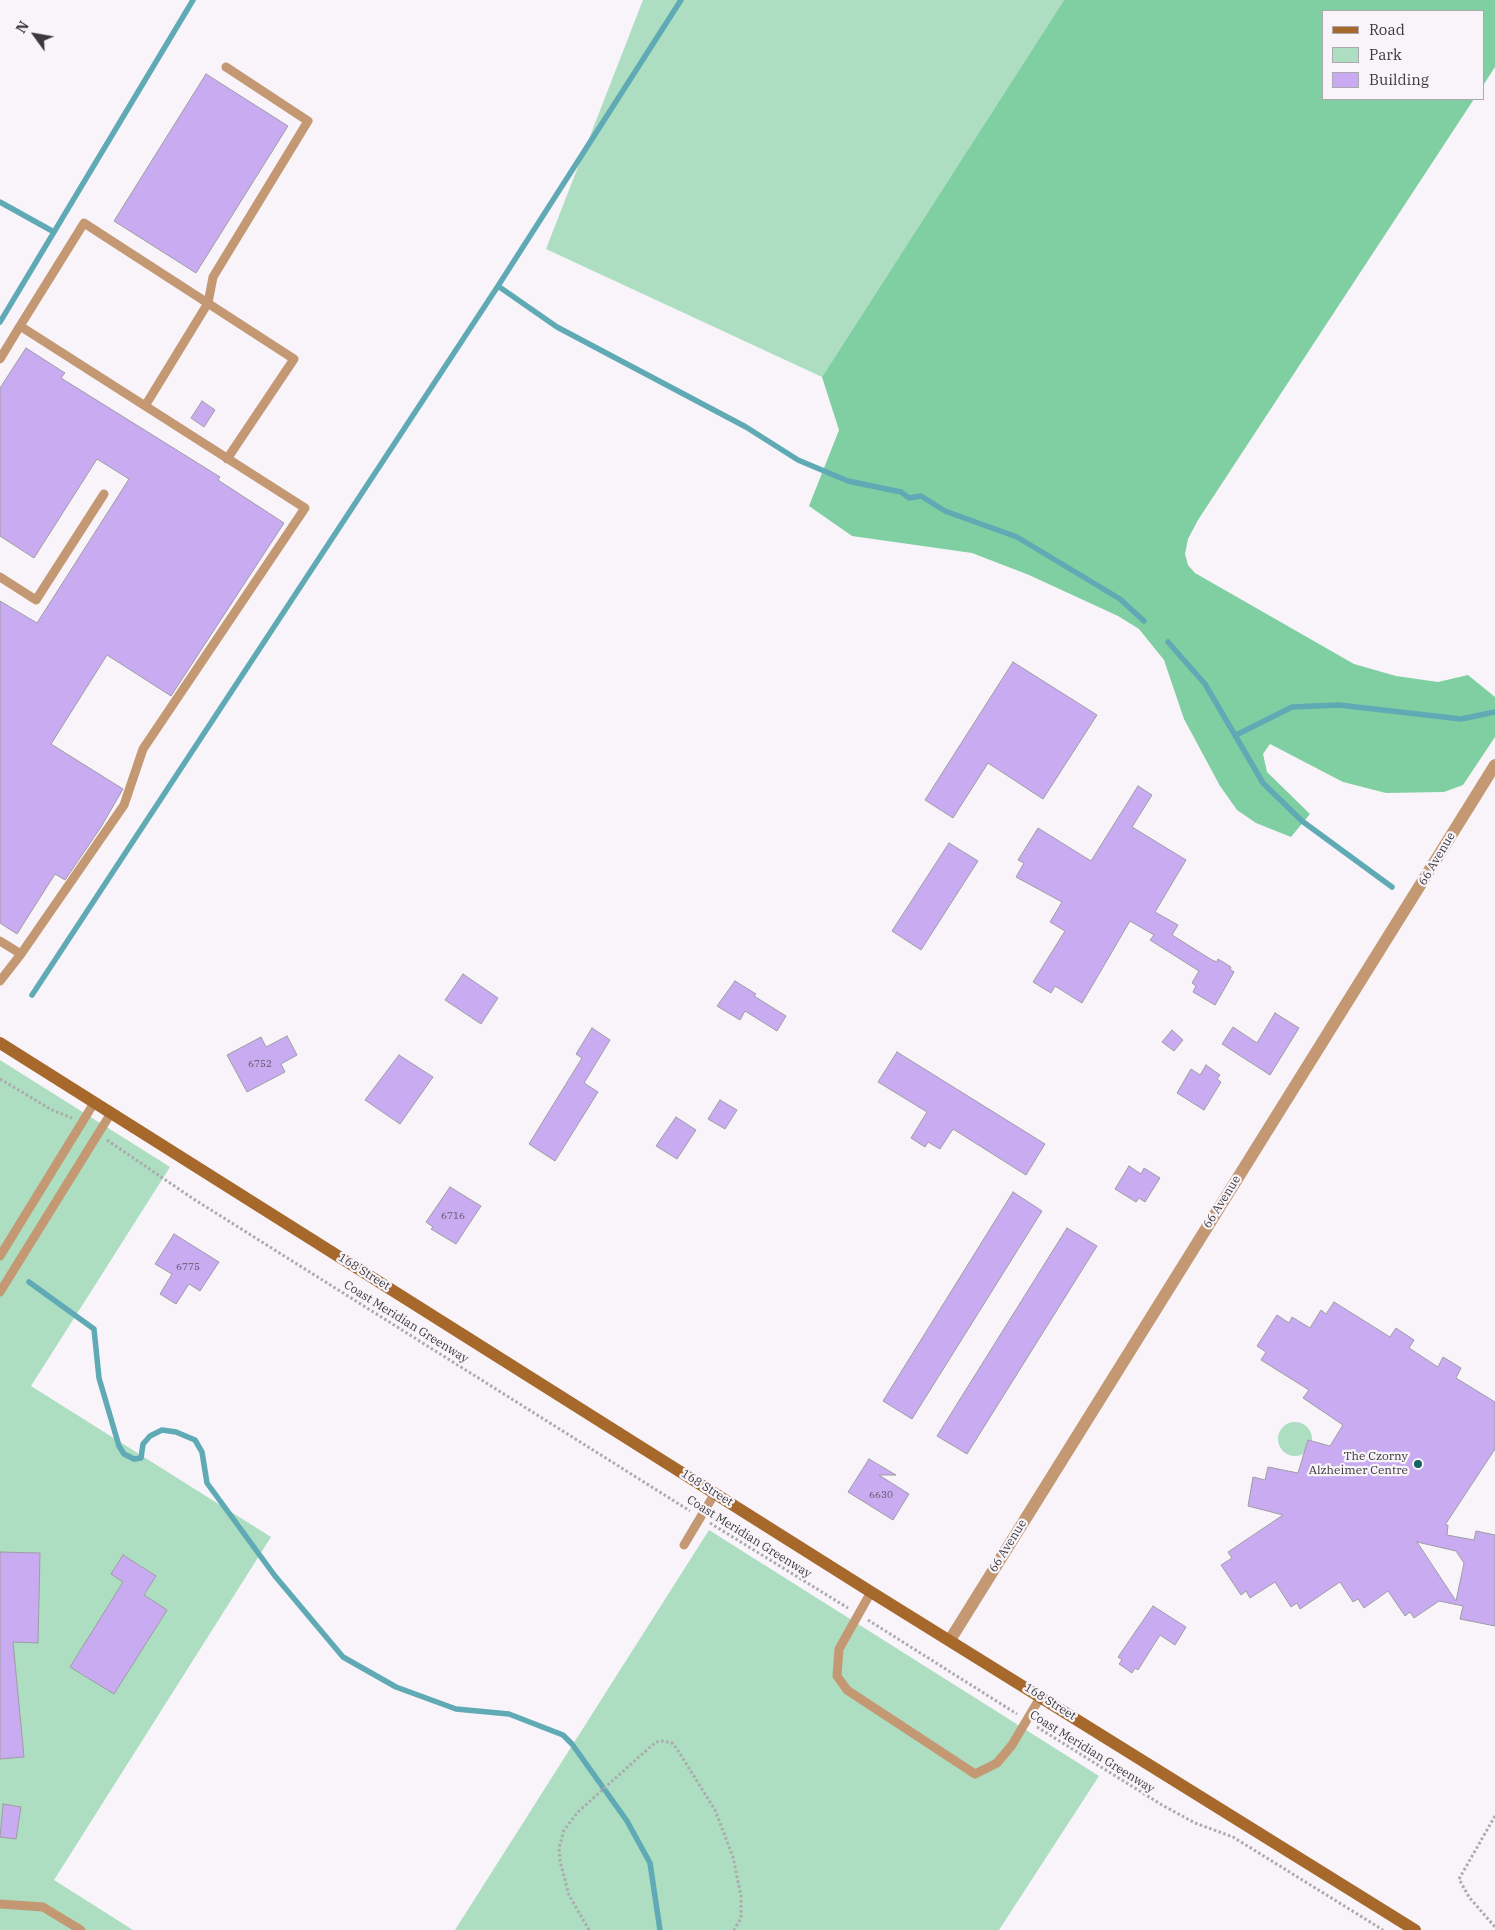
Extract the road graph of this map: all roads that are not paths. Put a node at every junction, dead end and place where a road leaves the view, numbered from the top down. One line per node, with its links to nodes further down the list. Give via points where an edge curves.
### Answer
1 (226, 67): 2 (lane, via 308,121 213,277)
2 (208, 304): 3 (lane, via 84,223); 5 (lane); 6 (lane, via 294,358)
3 (20, 326): 4 (lane); 5 (lane)
4 (0, 359)
5 (145, 406): 6 (lane)
6 (227, 459): 11 (lane, via 305,508 143,749 124,805)
7 (104, 494): 8 (lane, via 36,600)
8 (0, 577)
9 (1495, 765): 21 (street, 66 Avenue)
10 (0, 941): 11 (lane)
11 (21, 954): 12 (lane)
12 (0, 981)
13 (0, 1044): 14 (main road, 168 Street)
14 (94, 1103): 15 (main road, 168 Street); 16 (lane)
15 (111, 1113): 17 (lane); 18 (main road, 168 Street)
16 (0, 1256)
17 (0, 1292)
18 (715, 1493): 19 (lane); 20 (main road, 168 Street)
19 (684, 1545)
20 (872, 1592): 21 (main road, 168 Street); 22 (lane, via 839,1649 837,1676 846,1690 975,1774 997,1763 1012,1745)
21 (950, 1640): 22 (main road, 168 Street)
22 (1041, 1696): 25 (main road, 168 Street)
23 (0, 1904): 24 (lane, via 43,1907)
24 (82, 1930)
25 (1415, 1930)

